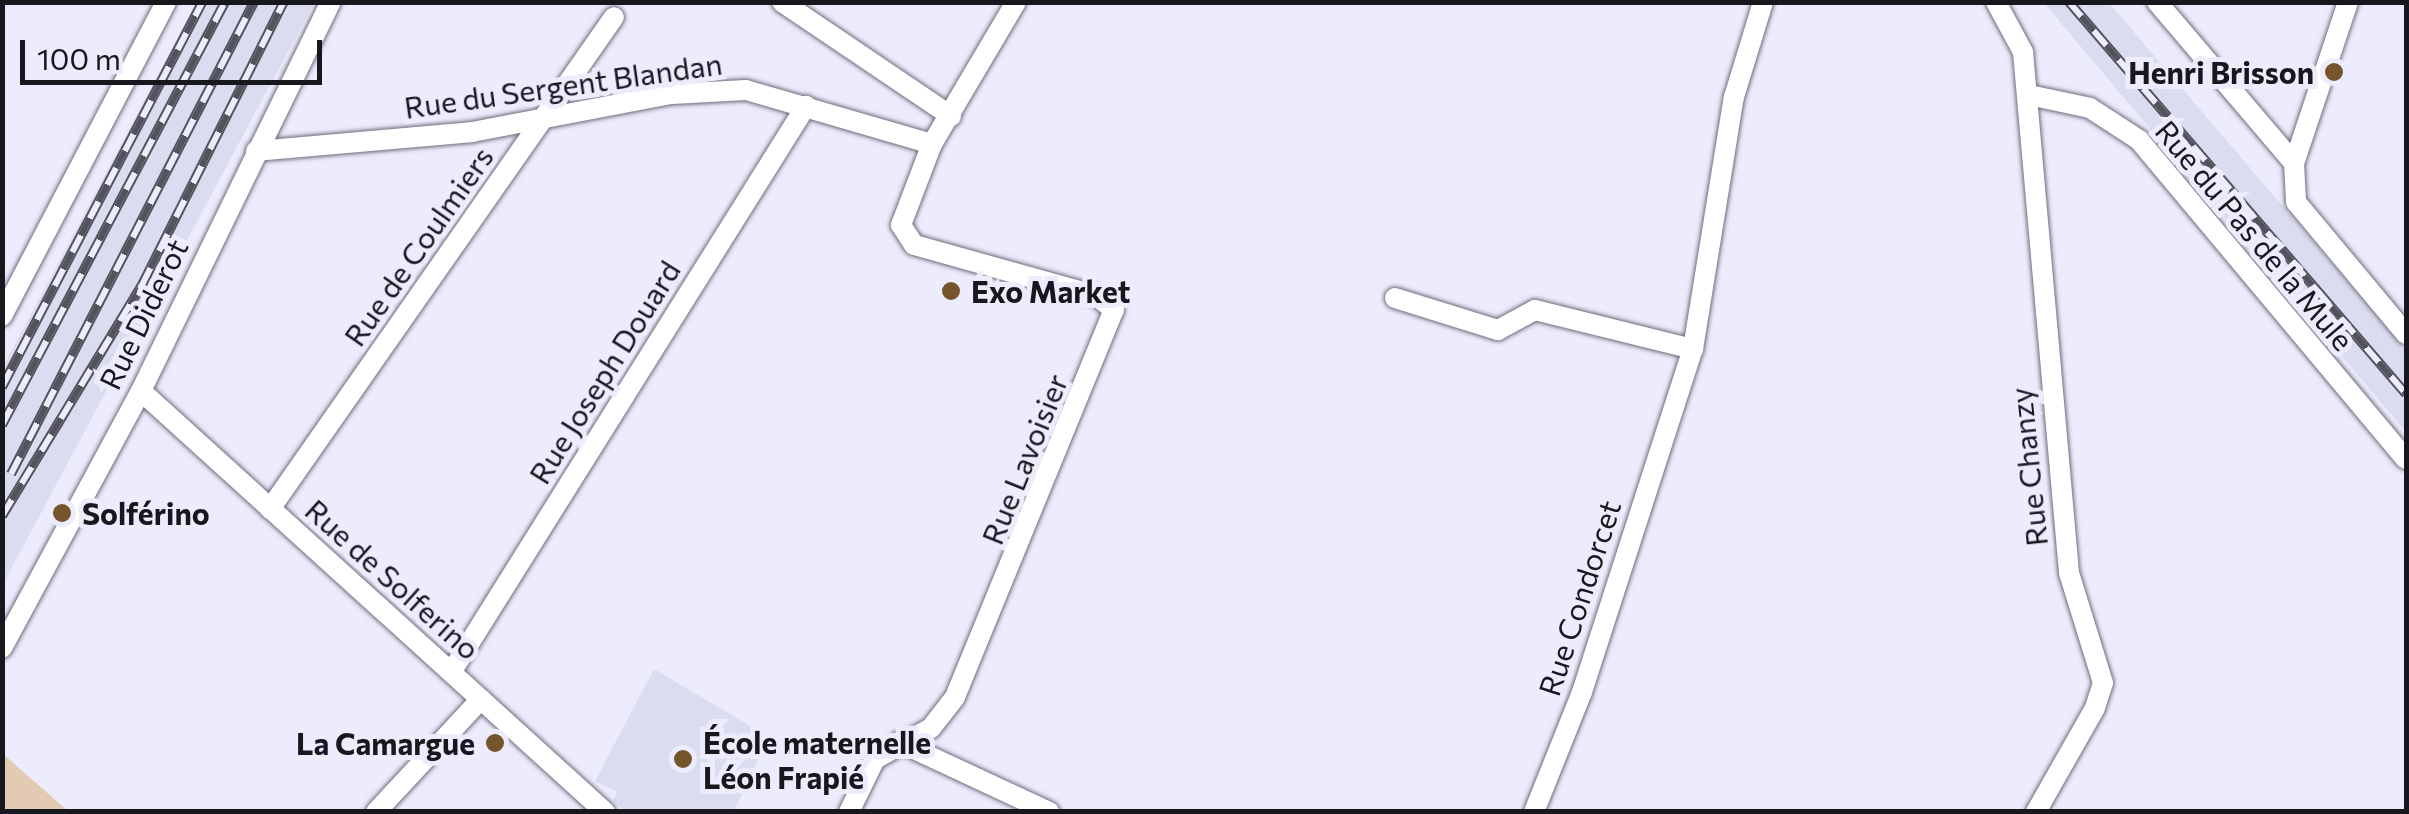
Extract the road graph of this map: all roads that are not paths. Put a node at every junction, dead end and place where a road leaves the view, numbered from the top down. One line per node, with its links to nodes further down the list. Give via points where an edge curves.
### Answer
1 (166, 2): 18 (street)
2 (331, 2): 15 (street, Rue Diderot)
3 (782, 2): 12 (street)
4 (1016, 2): 12 (street)
5 (1763, 2): 20 (street, Rue Condorcet, via 1734,97)
6 (1996, 2): 10 (street, Rue Chanzy, via 2020,36)
7 (2157, 2): 16 (street)
8 (2348, 2): 16 (street)
9 (614, 17): 13 (street, Rue de Coulmiers)
10 (2029, 95): 22 (street, Rue du Pas de la Mule, via 2090,108 2139,140); 33 (street, Rue Chanzy, via 2069,572 2103,682 2096,708)
11 (806, 106): 13 (street, Rue du Sergent Blandan, via 746,90 672,94); 14 (street, Rue du Sergent Blandan); 25 (street, Rue Joseph Douard)
12 (951, 116): 14 (street)
13 (542, 120): 15 (street, Rue du Sergent Blandan); 23 (street, Rue de Coulmiers)
14 (932, 144): 27 (street, Rue Lavoisier, via 900,225 914,245 1098,296 1114,310 955,697 931,728)
15 (256, 151): 21 (street, Rue Diderot)
16 (2294, 163): 19 (street, via 2299,209)
17 (1395, 298): 20 (street, via 1498,330 1535,310)
18 (2, 316)
19 (2406, 334)
20 (1693, 350): 32 (street, Rue Condorcet, via 1582,692)
21 (140, 390): 23 (street, Rue de Solferino); 24 (street, Rue Diderot)
22 (2406, 459)
23 (270, 509): 25 (street, Rue de Solferino)
24 (2, 648)
25 (452, 671): 26 (street, Rue de Solferino)
26 (481, 698): 28 (street); 29 (street, Rue de Solferino)
27 (899, 742): 30 (street, Rue Lavoisier, via 874,759); 31 (street)
28 (376, 812)
29 (605, 812)
30 (849, 812)
31 (1049, 812)
32 (1534, 812)
33 (2036, 812)

